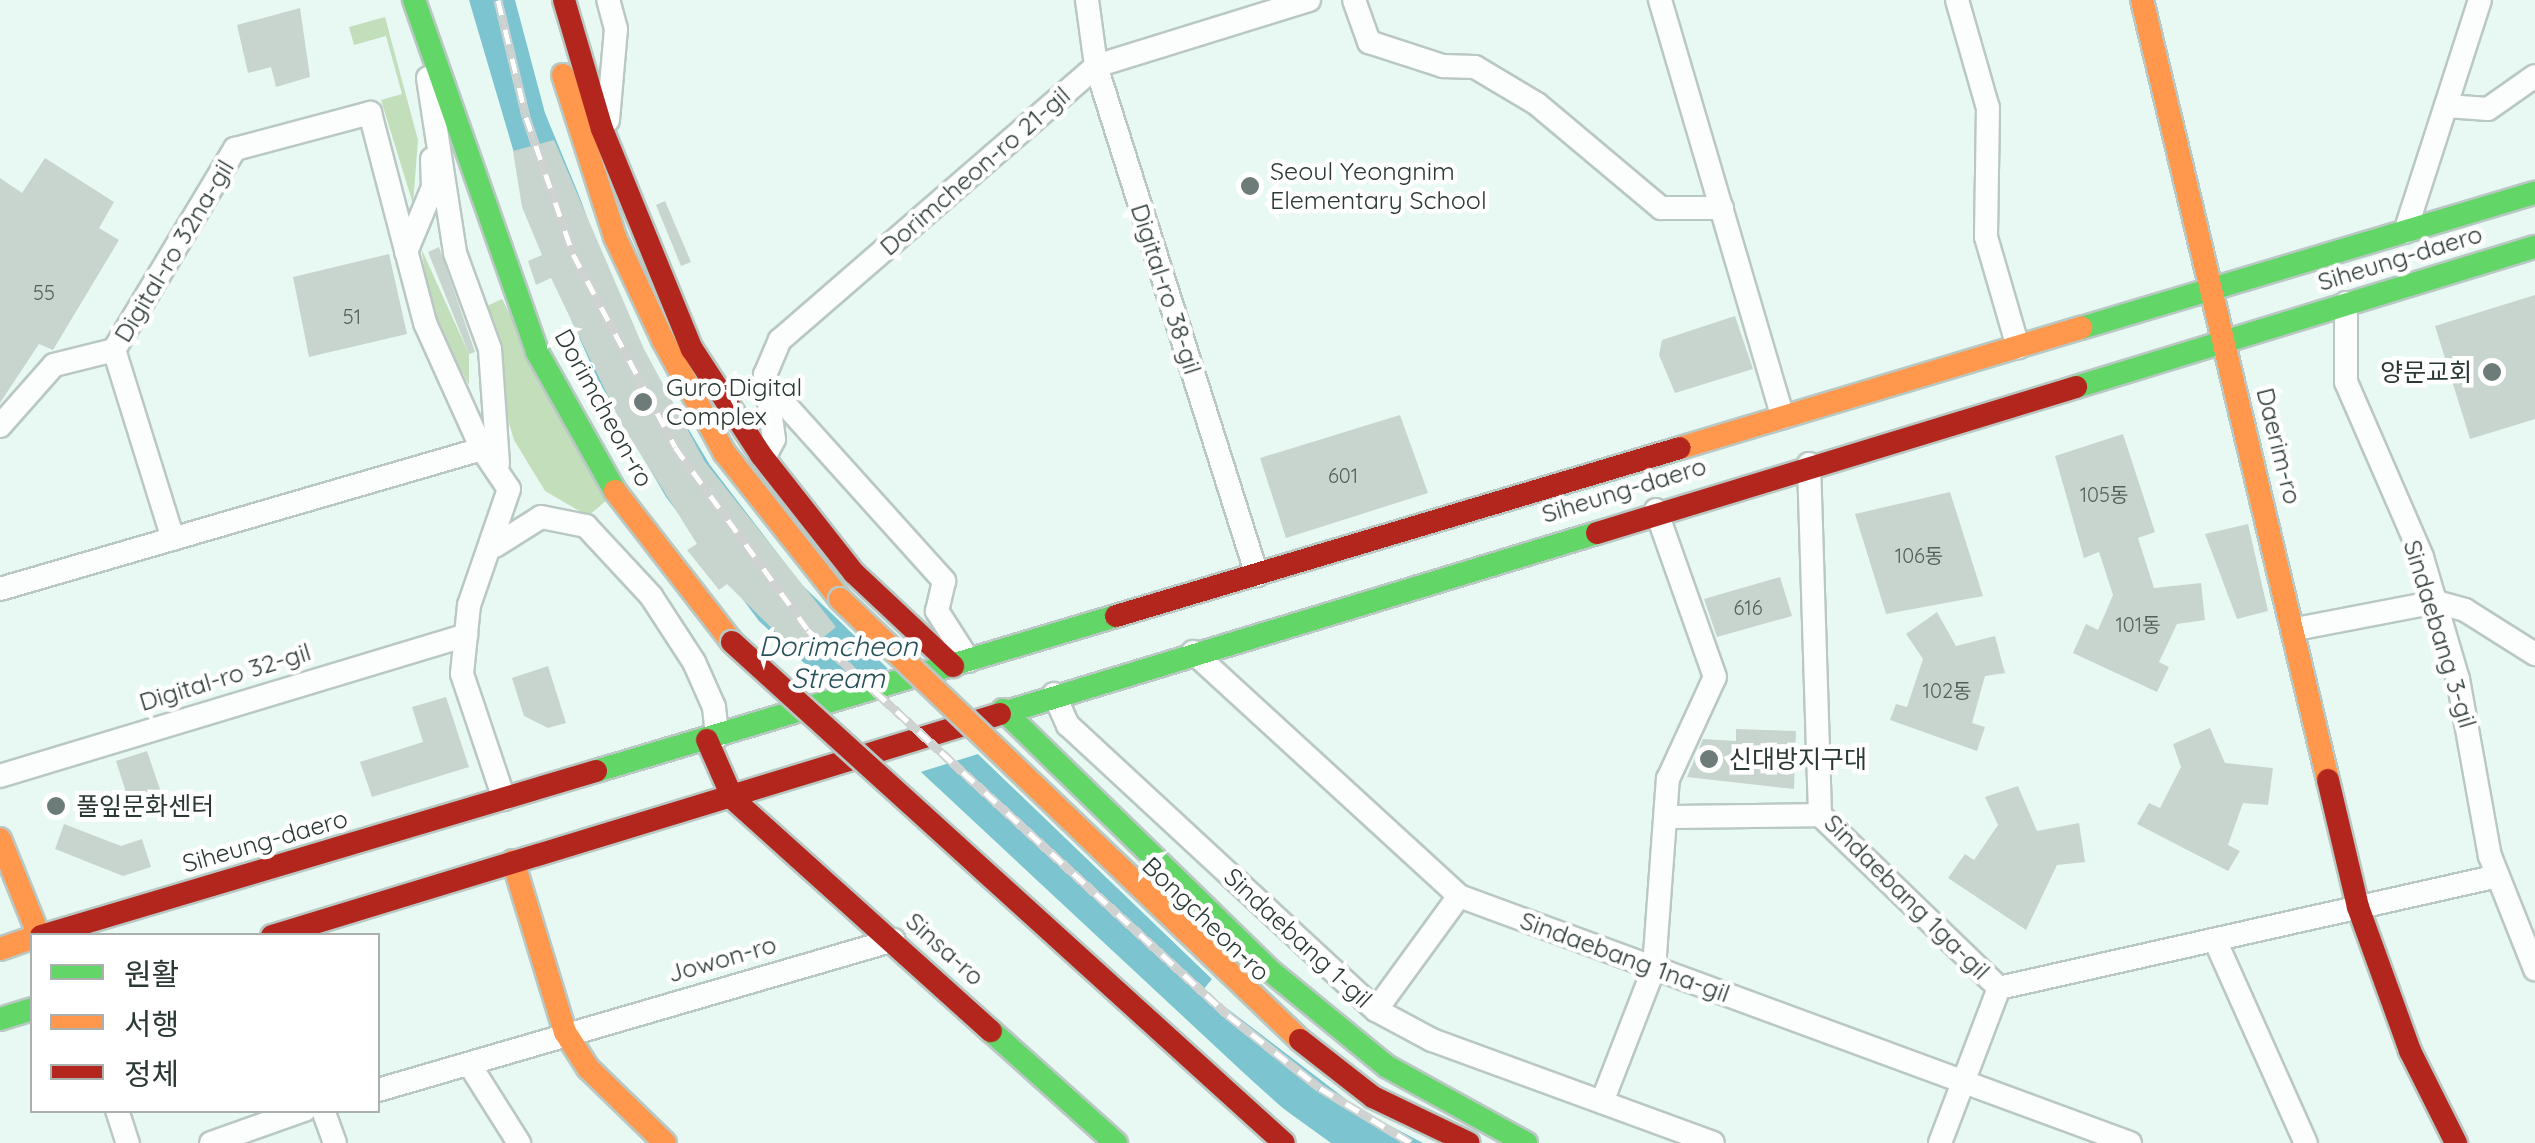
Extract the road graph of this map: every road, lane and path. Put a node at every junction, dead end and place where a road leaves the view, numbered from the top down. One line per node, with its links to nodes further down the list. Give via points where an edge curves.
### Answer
1 (546, 0): 85 (main road, Bongcheon-ro, bridge, via 575,128 623,254 724,452 850,611 1264,1012 1373,1097)
2 (564, 0): 16 (main road)
3 (1087, 0): 12 (street, Digital-ro 38-gil)
4 (1308, 0): 12 (street, Dorimcheon-ro 21-gil)
5 (1354, 0): 18 (street, via 1369,42 1443,66 1474,67 1537,104 1662,208)
6 (1660, 0): 18 (street)
7 (1957, 0): 25 (street, via 1988,108 1986,237)
8 (2142, 0): 22 (main road, Daerim-ro)
9 (2480, 0): 15 (street)
10 (414, 3): 14 (street); 84 (main road, Dorimcheon-ro, bridge, via 537,352 608,483 732,642)
11 (617, 3): 16 (street)
12 (1096, 66): 27 (street, Dorimcheon-ro 21-gil, via 780,340); 36 (street, Digital-ro 38-gil)
13 (2535, 76): 15 (street, via 2488,109)
14 (432, 100): 21 (street, via 433,186); 30 (street, via 455,253 490,349)
15 (2446, 106): 19 (street)
16 (608, 145): 31 (main road, via 692,349)
17 (2535, 193): 19 (main road, Siheung-daero)
18 (1722, 208): 28 (street)
19 (2405, 232): 22 (main road, Siheung-daero)
20 (2535, 247): 23 (main road, Siheung-daero)
21 (406, 252): 26 (street, Digital-ro 32na-gil, via 370,113 235,150); 30 (street, Digital-ro 32na-gil, via 425,323)
22 (2212, 290): 24 (main road, Daerim-ro); 25 (main road, Siheung-daero)
23 (2346, 303): 24 (main road, Siheung-daero); 38 (street, Sindaebang 3-gil, via 2346,382)
24 (2224, 340): 32 (main road, Siheung-daero); 39 (main road, Daerim-ro)
25 (2018, 347): 28 (main road, Siheung-daero)
26 (114, 350): 29 (street, via 54,365); 34 (street, Digital-ro 32na-gil)
27 (765, 382): 31 (street, via 774,439); 43 (street, via 944,580 937,611)
28 (1783, 417): 36 (main road, Siheung-daero)
29 (0, 426)
30 (490, 456): 34 (street); 35 (street, Digital-ro 32na-gil, via 509,489)
31 (764, 458): 43 (main road, via 854,573)
32 (1809, 464): 33 (main road, Siheung-daero); 50 (street, Sindaebang 1ga-gil)
33 (1656, 510): 41 (main road, Siheung-daero); 51 (street, via 1715,677 1668,779)
34 (173, 539): 37 (street)
35 (490, 552): 40 (street); 46 (street, via 521,523 541,517 586,526 651,596 694,662 714,707)
36 (1257, 575): 43 (main road, Siheung-daero)
37 (0, 589)
38 (2436, 602): 39 (street); 42 (street, via 2465,610); 54 (street, Sindaebang 3-gil)
39 (2296, 629): 56 (main road, Daerim-ro)
40 (466, 635): 47 (street, Digital-ro 32-gil); 49 (street, via 462,674)
41 (1193, 652): 44 (main road, Siheung-daero); 55 (street, Sindaebang 1na-gil)
42 (2535, 654)
43 (955, 665): 46 (main road, Siheung-daero, bridge)
44 (1054, 694): 45 (main road, Siheung-daero); 68 (street, Sindaebang 1-gil, via 1068,725)
45 (1003, 710): 48 (main road, Siheung-daero, bridge); 86 (main road, via 1268,970 1386,1066)
46 (712, 738): 48 (main road); 49 (main road, Siheung-daero)
47 (0, 776)
48 (733, 799): 53 (main road, Siheung-daero); 61 (main road, Sinsa-ro)
49 (504, 800): 58 (main road, Siheung-daero)
50 (1820, 815): 51 (street); 66 (street, Sindaebang 1ga-gil)
51 (1666, 817): 64 (street)
52 (0, 839): 57 (main road)
53 (512, 862): 59 (main road, Siheung-daero); 70 (main road)
54 (2498, 876): 56 (street); 65 (street, Sindaebang 3-gil)
55 (1459, 896): 64 (street, Sindaebang 1na-gil); 68 (street)
56 (2358, 907): 62 (street, Sindaebang 1ga-gil); 91 (main road, Daerim-ro, via 2410,1050)
57 (37, 933)
58 (48, 933)
59 (282, 933)
60 (30, 939): 63 (main road, Siheung-daero)
61 (894, 940): 70 (street, Jowon-ro); 83 (main road, Sinsa-ro)
62 (2215, 940): 66 (street, Sindaebang 1ga-gil); 90 (street)
63 (0, 950)
64 (1654, 968): 72 (street, Sindaebang 1na-gil); 74 (street)
65 (2535, 969)
66 (1998, 988): 72 (street)
67 (30, 1010): 69 (main road)
68 (1376, 1010): 74 (street, Sindaebang 1-gil, via 1432,1040)
69 (0, 1019)
70 (566, 1032): 71 (street, Jowon-ro); 82 (main road, via 588,1068)
71 (471, 1067): 73 (street, Jowon-ro); 81 (street)
72 (1964, 1082): 88 (street); 89 (street, Sindaebang 1na-gil)
73 (380, 1090)
74 (1602, 1102): 87 (street, Sindaebang 1-gil)
75 (118, 1113): 78 (street)
76 (295, 1113): 79 (street)
77 (323, 1113): 80 (street)
78 (128, 1143)
79 (210, 1143)
80 (334, 1143)
81 (519, 1143)
82 (666, 1143)
83 (1116, 1143)
84 (1284, 1143)
85 (1469, 1143)
86 (1526, 1143)
87 (1713, 1143)
88 (1940, 1143)
89 (2130, 1143)
90 (2306, 1143)
91 (2456, 1143)

